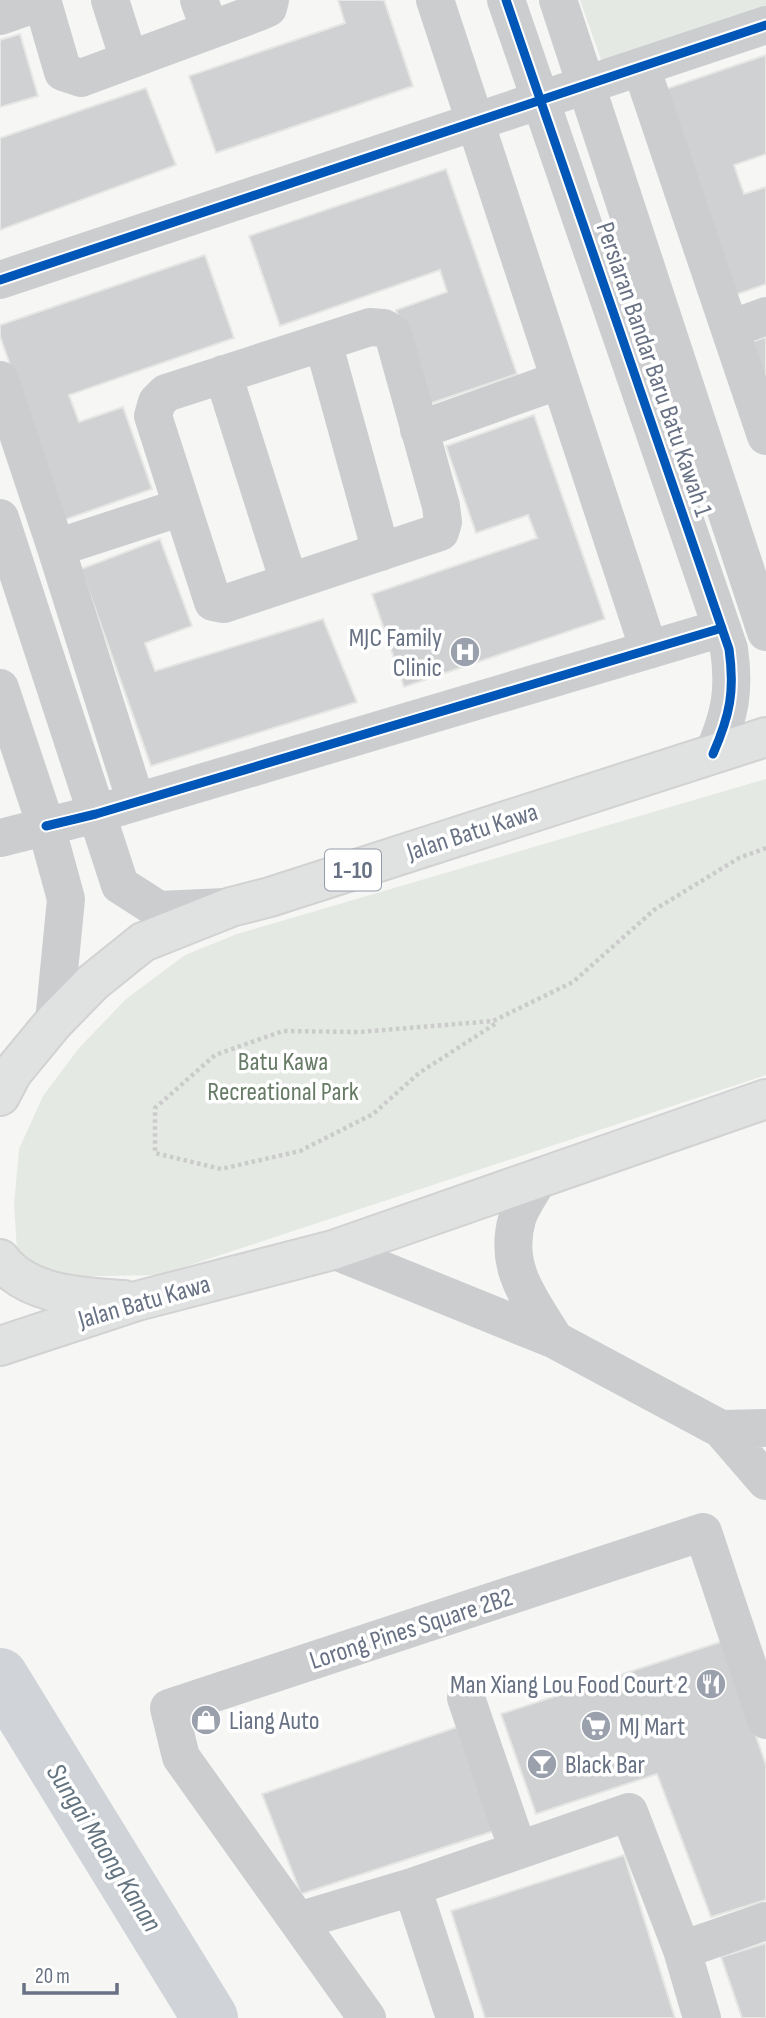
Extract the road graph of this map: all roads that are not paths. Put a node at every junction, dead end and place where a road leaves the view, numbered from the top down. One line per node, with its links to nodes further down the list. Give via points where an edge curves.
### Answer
1 (110, 0): 10 (street)
2 (270, 0): 7 (street, via 268,8)
3 (435, 0): 14 (street)
4 (506, 0): 13 (street, Persiaran Bandar Baru Batu Kawah 1)
5 (558, 0): 12 (street, Persiaran Bandar Baru Batu Kawah 1)
6 (43, 1): 8 (street); 10 (street, via 63,72 81,78)
7 (204, 15): 10 (street)
8 (0, 16)
9 (766, 25): 11 (street)
10 (129, 60)
11 (641, 66): 12 (street); 17 (street)
12 (585, 85): 13 (street); 29 (street, Persiaran Bandar Baru Batu Kawah 1)
13 (541, 100): 14 (street); 30 (street, Persiaran Bandar Baru Batu Kawah 1)
14 (475, 122): 15 (street); 21 (street)
15 (0, 280)
16 (766, 316): 17 (street)
17 (730, 329): 23 (street)
18 (323, 342): 19 (street); 22 (street, via 370,327 393,334); 27 (street)
19 (223, 374): 24 (street, via 166,393 157,402 153,416); 28 (street)
20 (0, 380): 26 (street)
21 (559, 380): 22 (street); 31 (street)
22 (419, 430): 27 (street, via 443,522 440,532)
23 (766, 436)
24 (182, 507): 26 (street); 28 (street, via 213,602 224,604)
25 (0, 519): 36 (street)
26 (56, 548): 35 (street)
27 (381, 552): 28 (street)
28 (289, 582)
29 (764, 620)
30 (722, 628): 31 (street); 34 (street, Persiaran Bandar Baru Batu Kawah 1, via 733,678 727,721)
31 (649, 650): 35 (street)
32 (0, 688): 37 (street)
33 (766, 737): 34 (highway, Jalan Batu Kawa / 1-10)
34 (713, 754): 39 (highway, Jalan Batu Kawa / 1-10)
35 (136, 802): 36 (street)
36 (96, 814): 37 (street); 39 (street, via 120,885 159,910)
37 (46, 826): 38 (street); 40 (street, via 66,899)
38 (0, 838)
39 (232, 907): 40 (highway, Jalan Batu Kawa / 1-10, via 143,942 92,983)
40 (54, 1022): 41 (highway, Jalan Batu Kawa / 1-10, via 12,1073)
41 (0, 1096)
42 (766, 1099): 43 (highway, Jalan Batu Kawa)
43 (540, 1176): 44 (highway, Jalan Batu Kawa); 47 (street, via 517,1218 512,1250 519,1282)
44 (332, 1250): 46 (highway, Jalan Batu Kawa); 47 (street)
45 (0, 1259): 46 (highway, via 8,1270 45,1289)
46 (137, 1300): 48 (highway, Jalan Batu Kawa)
47 (555, 1340): 50 (street)
48 (0, 1346)
49 (766, 1428): 50 (street)
50 (721, 1429): 51 (street)
51 (766, 1481)
52 (466, 1698): 54 (street)
53 (766, 1720): 56 (street, Lorong Pines Square 2B2, via 703,1532 169,1708 181,1757)
54 (518, 1850): 55 (street); 58 (street, via 629,1812)
55 (412, 1887): 56 (street); 60 (street)
56 (298, 1921): 59 (street)
57 (766, 1922): 58 (street)
58 (682, 1950): 61 (street)
59 (367, 2018)
60 (455, 2018)
61 (702, 2018)

